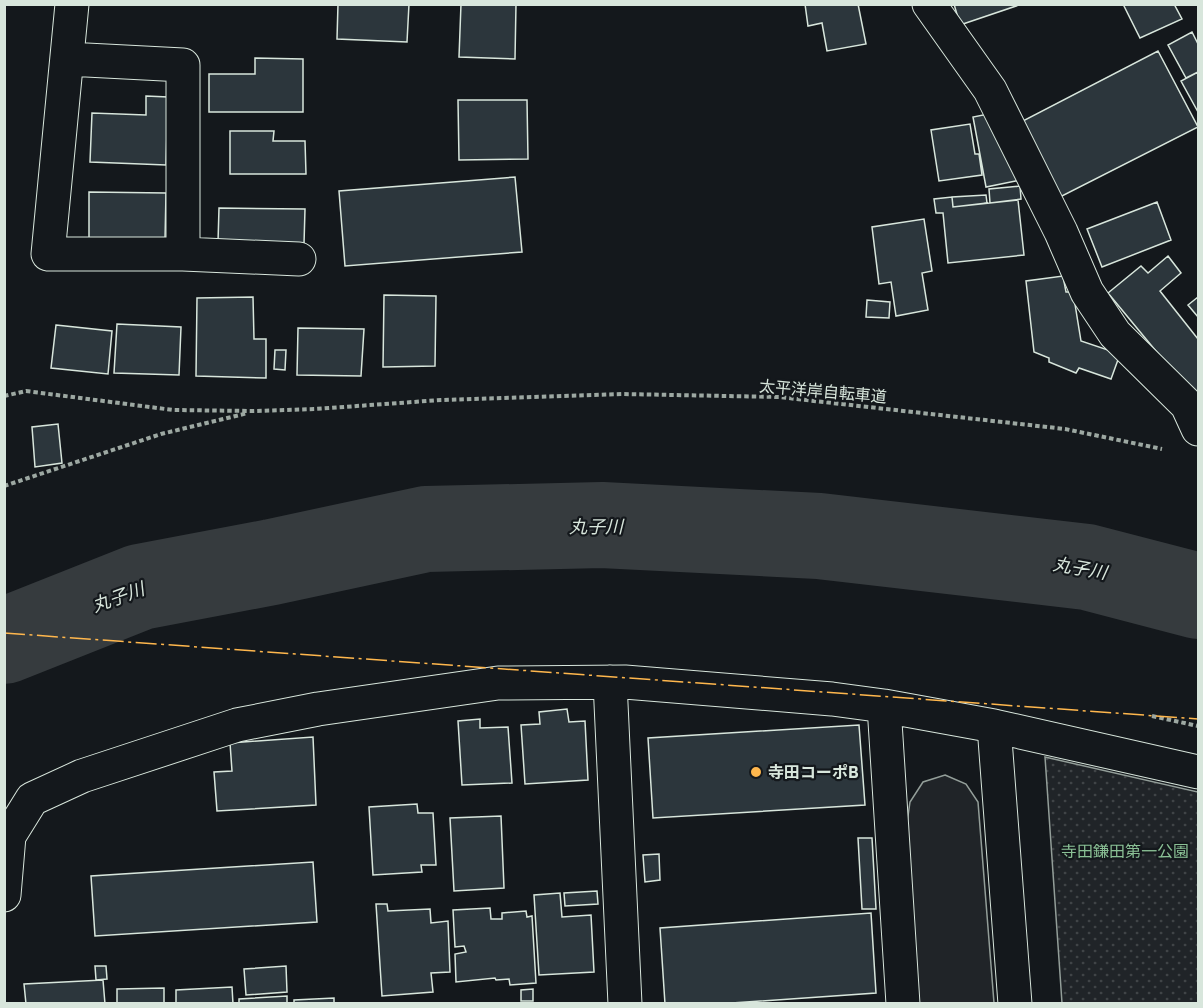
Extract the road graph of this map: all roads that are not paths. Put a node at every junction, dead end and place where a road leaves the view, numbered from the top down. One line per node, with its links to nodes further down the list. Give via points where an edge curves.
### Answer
1 (72, 4): 3 (street)
2 (930, 4): 6 (street, via 990,90 1087,292 1115,334 1187,405)
3 (67, 59): 4 (street, via 183,64); 4 (street, via 48,254)
4 (183, 254): 5 (street)
5 (299, 259)
6 (1198, 429)
7 (610, 682): 8 (street); 11 (street, via 498,683 237,725 82,776 32,799); 13 (street)
8 (884, 706): 9 (street); 14 (street)
9 (994, 726): 10 (street); 15 (street)
10 (1198, 772)
11 (7, 836): 12 (street)
12 (4, 895)
13 (625, 1004)
14 (903, 1004)
15 (1015, 1004)

